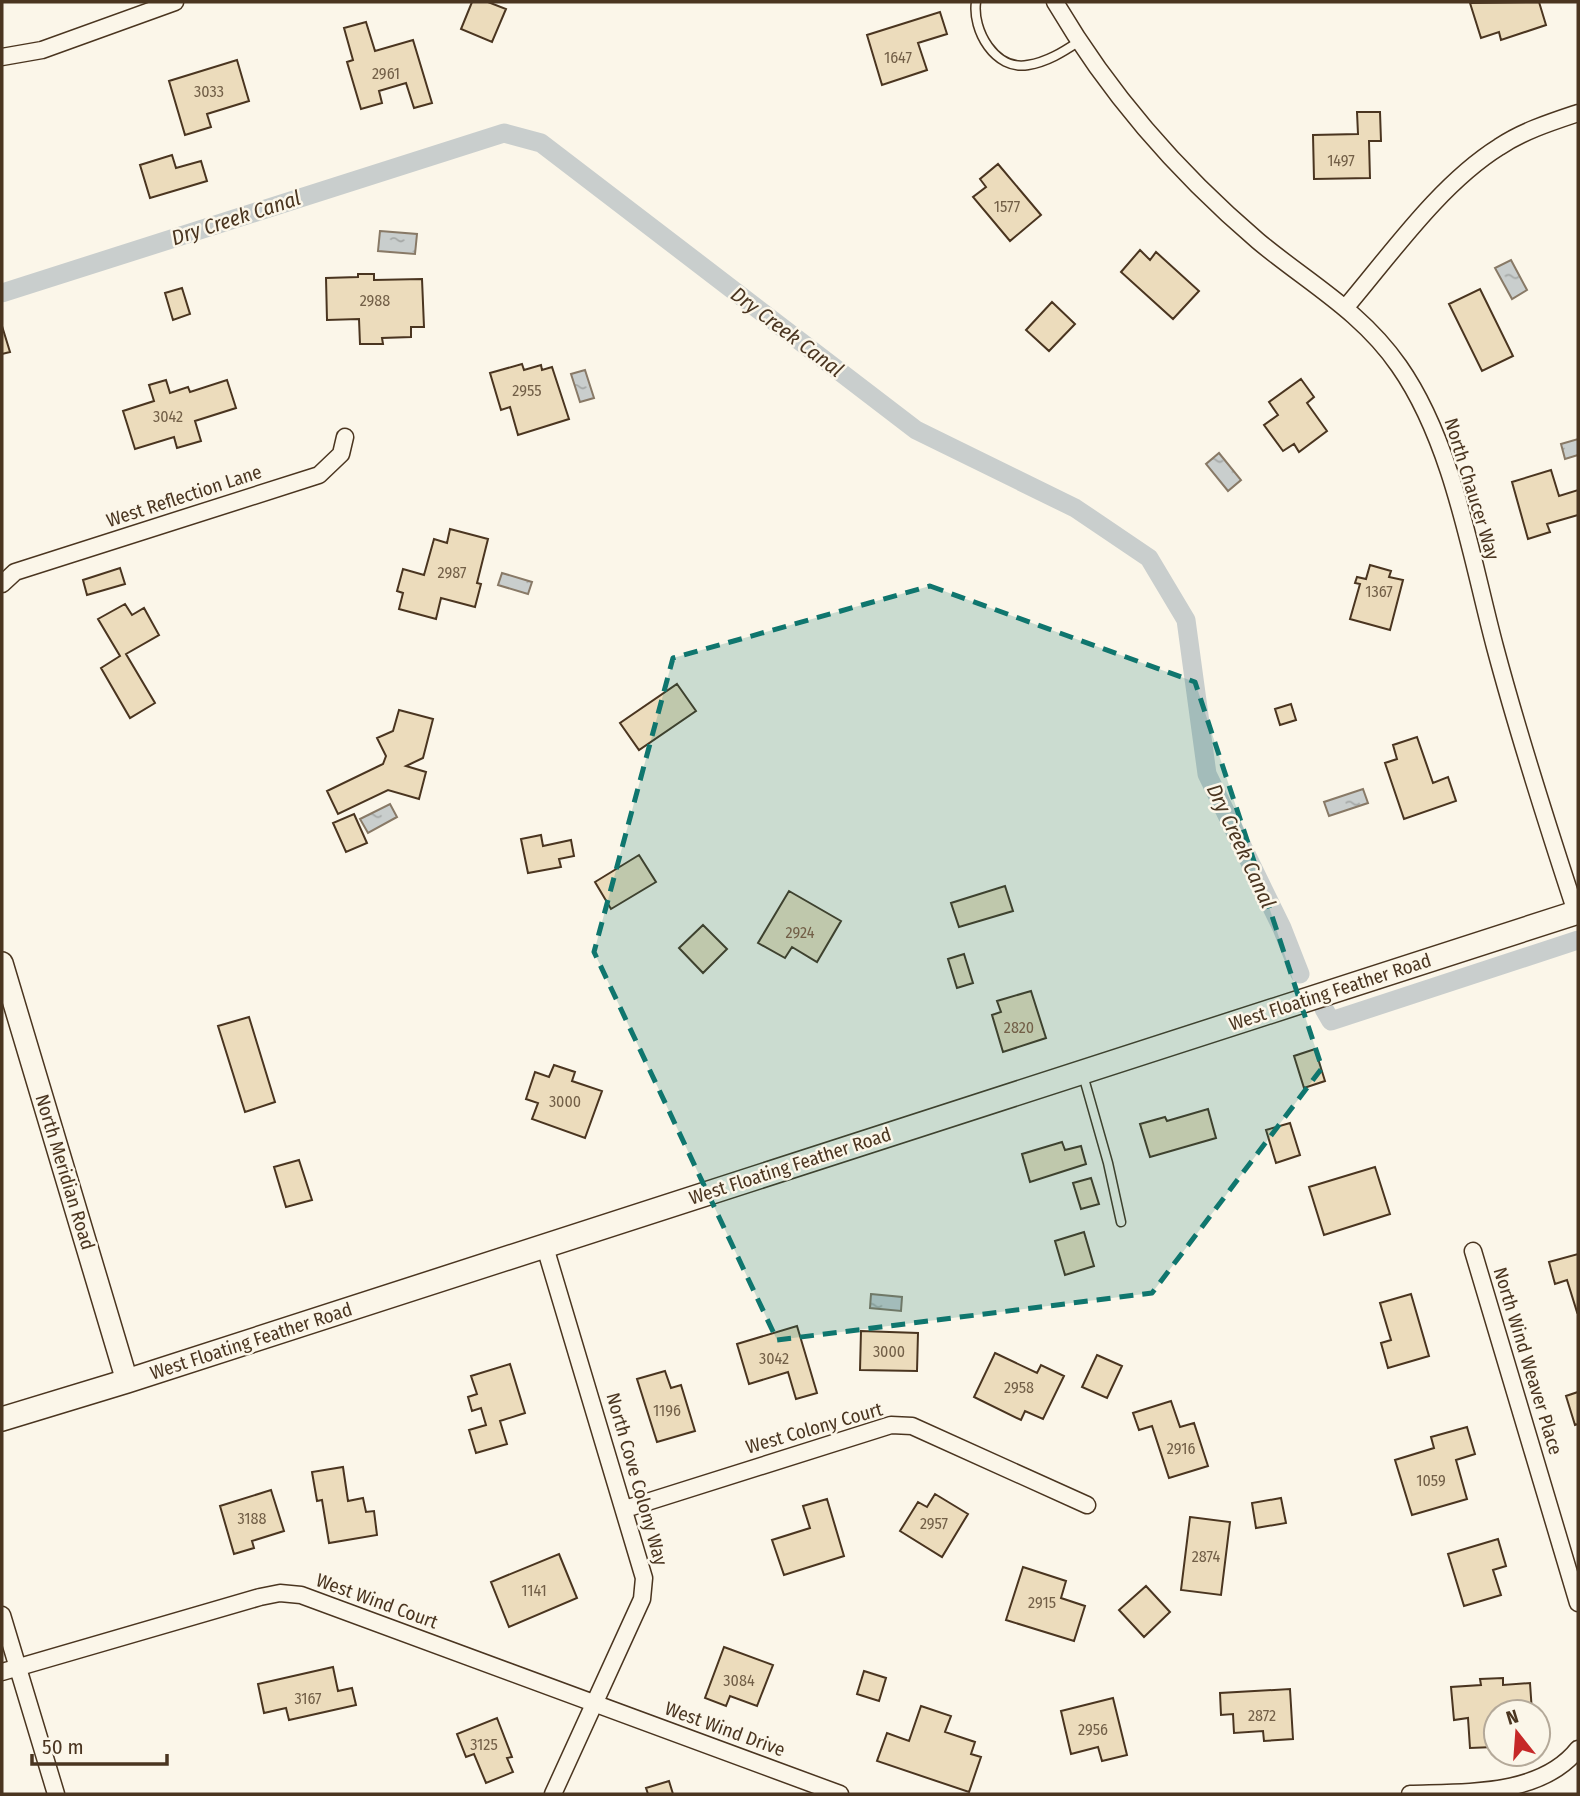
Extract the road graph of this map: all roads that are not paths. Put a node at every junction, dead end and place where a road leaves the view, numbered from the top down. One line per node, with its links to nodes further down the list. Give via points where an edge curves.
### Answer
1 (175, 2): 5 (street, via 61,44)
2 (976, 2): 4 (lane, via 975,25 984,44 1011,63 1026,66 1053,58)
3 (1055, 2): 4 (street, North Chaucer Way)
4 (1078, 42): 7 (street, North Chaucer Way, via 1168,158 1263,245)
5 (2, 57)
6 (1578, 113): 7 (street, via 1522,134 1478,162 1444,194)
7 (1346, 307): 11 (street, North Chaucer Way, via 1399,365 1436,434 1513,715)
8 (345, 437): 9 (street, West Reflection Lane, via 341,454 319,475)
9 (8, 569): 10 (street, West Reflection Lane)
10 (2, 584)
11 (1577, 912): 13 (main road, West Floating Feather Road)
12 (2, 963): 17 (street, North Meridian Road)
13 (1082, 1072): 14 (lane); 15 (main road, West Floating Feather Road)
14 (1121, 1222)
15 (545, 1247): 17 (main road, West Floating Feather Road); 20 (street, North Cove Colony Way)
16 (1473, 1251): 21 (street, North Wind Weaver Place)
17 (127, 1381): 18 (main road, West Floating Feather Road)
18 (2, 1419)
19 (1087, 1505): 20 (street, West Colony Court, via 912,1426 891,1425)
20 (625, 1508): 24 (street, North Cove Colony Way, via 644,1578 642,1599)
21 (1578, 1603)
22 (2, 1615): 23 (street)
23 (10, 1670): 24 (street, West Wind Court, via 280,1593 301,1595); 26 (street)
24 (596, 1703): 27 (street, North Cove Colony Way); 28 (street, West Wind Drive)
25 (1578, 1749): 29 (street, via 1558,1771 1539,1781 1501,1790)
26 (56, 1794)
27 (553, 1794)
28 (840, 1794)
29 (1410, 1794)

